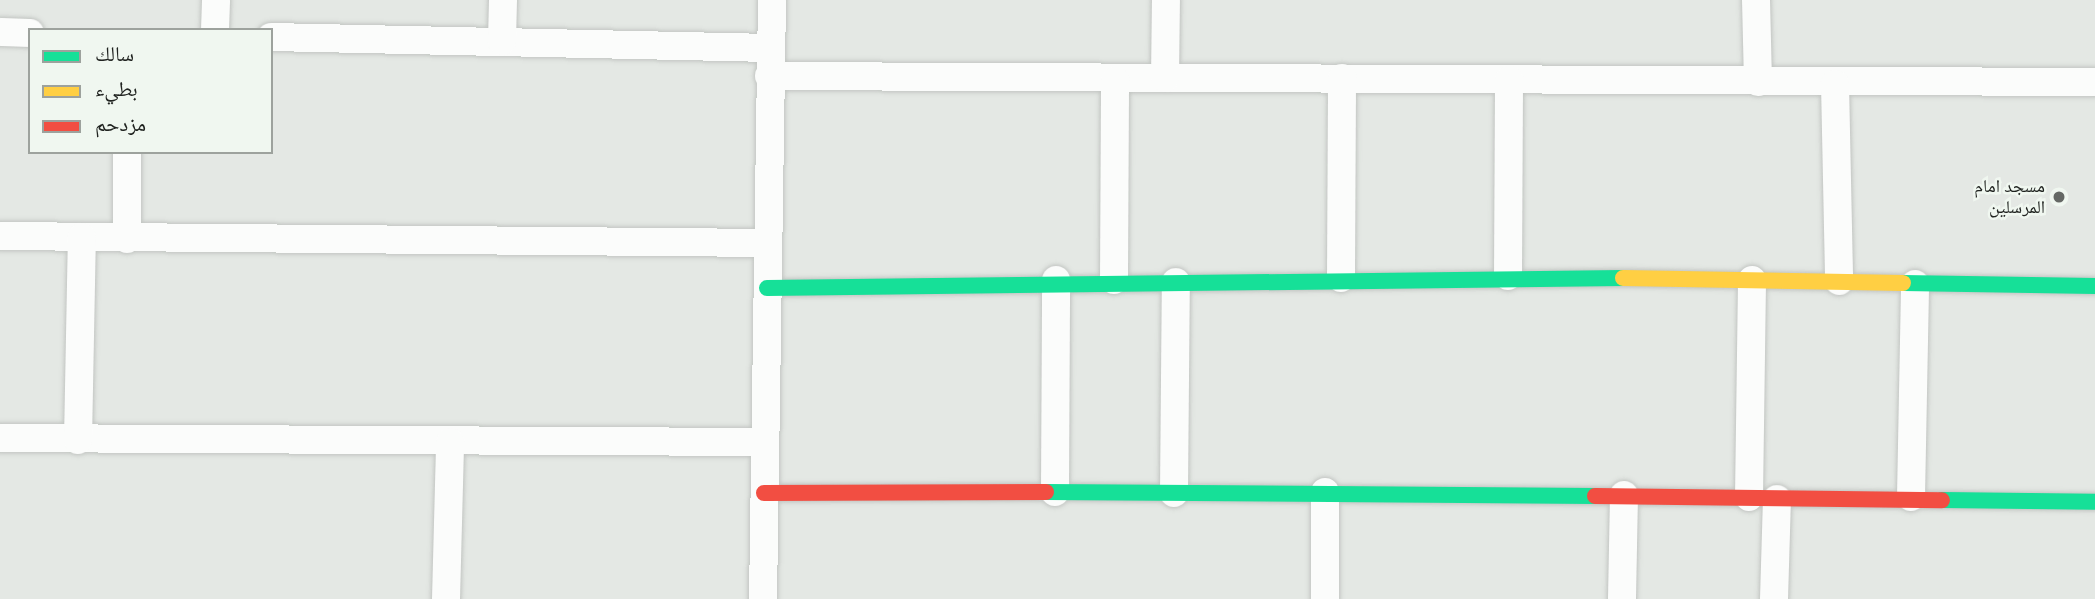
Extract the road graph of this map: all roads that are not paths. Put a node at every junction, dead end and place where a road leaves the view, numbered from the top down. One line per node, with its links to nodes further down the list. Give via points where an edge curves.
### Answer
1 (216, 0): 6 (street)
2 (503, 0): 10 (street)
3 (772, 0): 11 (street)
4 (1166, 0): 13 (street)
5 (1756, 0): 17 (street)
6 (215, 28)
7 (0, 33): 8 (street)
8 (28, 33)
9 (273, 37): 10 (street)
10 (502, 41): 11 (street)
11 (771, 48): 12 (street)
12 (769, 76): 16 (street); 24 (street)
13 (1165, 78): 14 (street); 16 (street)
14 (1342, 78): 15 (street); 26 (street)
15 (1509, 80): 17 (street); 25 (street)
16 (1115, 81): 28 (street)
17 (1758, 82): 19 (street)
18 (2095, 82): 19 (street)
19 (1835, 84): 30 (street)
20 (127, 154): 23 (street)
21 (0, 236): 22 (street)
22 (82, 237): 23 (street); 36 (street)
23 (127, 239): 24 (street)
24 (767, 243): 34 (street)
25 (1508, 276): 26 (street); 29 (street)
26 (1341, 278): 31 (street)
27 (1056, 280): 28 (street); 34 (street); 39 (street)
28 (1114, 280): 31 (street)
29 (1752, 280): 30 (street); 44 (street)
30 (1839, 281): 32 (street)
31 (1176, 282): 42 (street)
32 (1914, 284): 33 (street); 45 (street)
33 (2095, 286)
34 (767, 288): 38 (street)
35 (0, 438): 36 (street)
36 (78, 440): 37 (street)
37 (450, 442): 38 (street); 48 (street)
38 (765, 442): 41 (street)
39 (1055, 492): 41 (street); 42 (street)
40 (1325, 492): 42 (street); 43 (street); 50 (street)
41 (764, 493): 49 (street)
42 (1174, 493)
43 (1624, 495): 44 (street); 51 (street)
44 (1749, 497): 46 (street)
45 (1911, 497): 46 (street); 47 (street)
46 (1777, 499): 52 (street)
47 (2095, 502)
48 (446, 599)
49 (763, 599)
50 (1325, 599)
51 (1622, 599)
52 (1774, 599)

